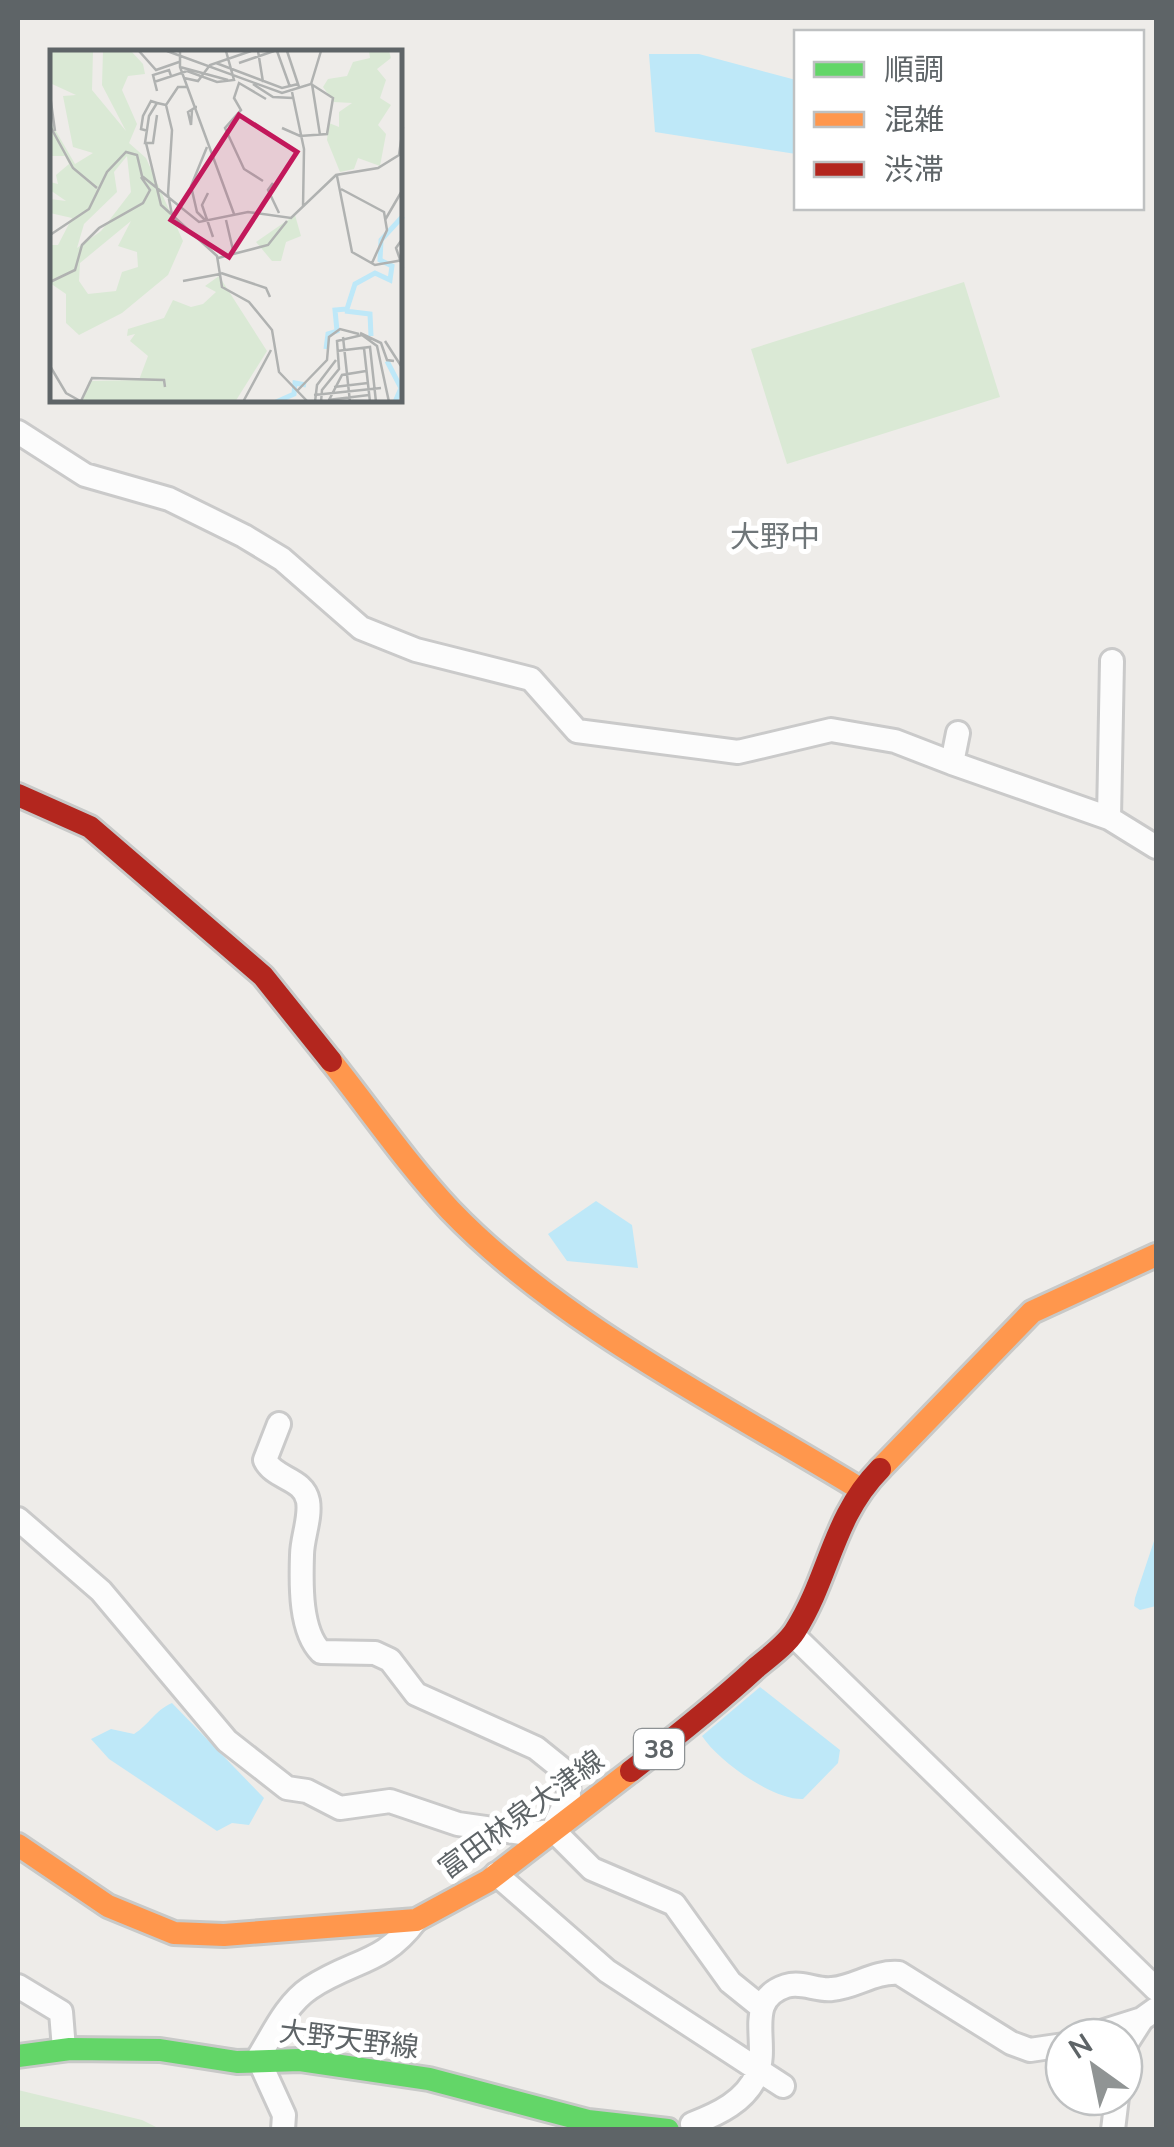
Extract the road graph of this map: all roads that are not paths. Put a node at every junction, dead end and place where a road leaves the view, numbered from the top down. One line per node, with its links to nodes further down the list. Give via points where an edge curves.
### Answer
1 (18, 432): 4 (street, via 84,475 169,498 257,544 361,628 416,650 531,679 576,731 738,752 831,730 895,741)
2 (1112, 660): 6 (street)
3 (958, 734): 4 (street)
4 (952, 763): 6 (street)
5 (18, 795): 10 (main road, via 90,828 263,976 449,1210 502,1258 586,1321)
6 (1109, 818): 7 (street)
7 (1156, 847)
8 (1156, 1254): 10 (main road, 富田林泉大津線 / 38, via 1032,1312)
9 (278, 1424): 13 (street, via 265,1460 270,1470 300,1484 308,1500 302,1556 310,1641 321,1652 375,1652 390,1660 416,1694 536,1748 567,1773 569,1795)
10 (860, 1490): 12 (main road, 富田林泉大津線 / 38)
11 (18, 1520): 13 (street, via 101,1591 227,1742 287,1788 307,1790 340,1808 390,1800 458,1824 530,1834)
12 (792, 1635): 13 (main road, 富田林泉大津線 / 38, via 715,1706); 18 (street)
13 (554, 1830): 15 (main road, 富田林泉大津線 / 38); 19 (street, via 592,1869 674,1904 730,1982)
14 (18, 1845): 16 (main road, 富田林泉大津線 / 38, via 108,1906 174,1933 224,1936)
15 (496, 1874): 16 (main road, 富田林泉大津線 / 38); 24 (street, via 607,1970)
16 (416, 1920): 23 (street, via 396,1946 308,1989)
17 (18, 1986): 21 (street, via 61,2012)
18 (1156, 1989)
19 (761, 2007): 20 (street, via 788,1985 829,1990 899,1973 1010,2043); 24 (street)
20 (1044, 2048)
21 (64, 2050): 22 (main road, 大野天野線); 23 (main road, 大野天野線)
22 (18, 2056)
23 (258, 2058): 27 (street, via 284,2115); 28 (main road, 大野天野線, via 409,2076 588,2121)
24 (759, 2071): 25 (street); 26 (street, via 748,2092)
25 (783, 2086)
26 (692, 2124)
27 (283, 2130)
28 (668, 2130)

